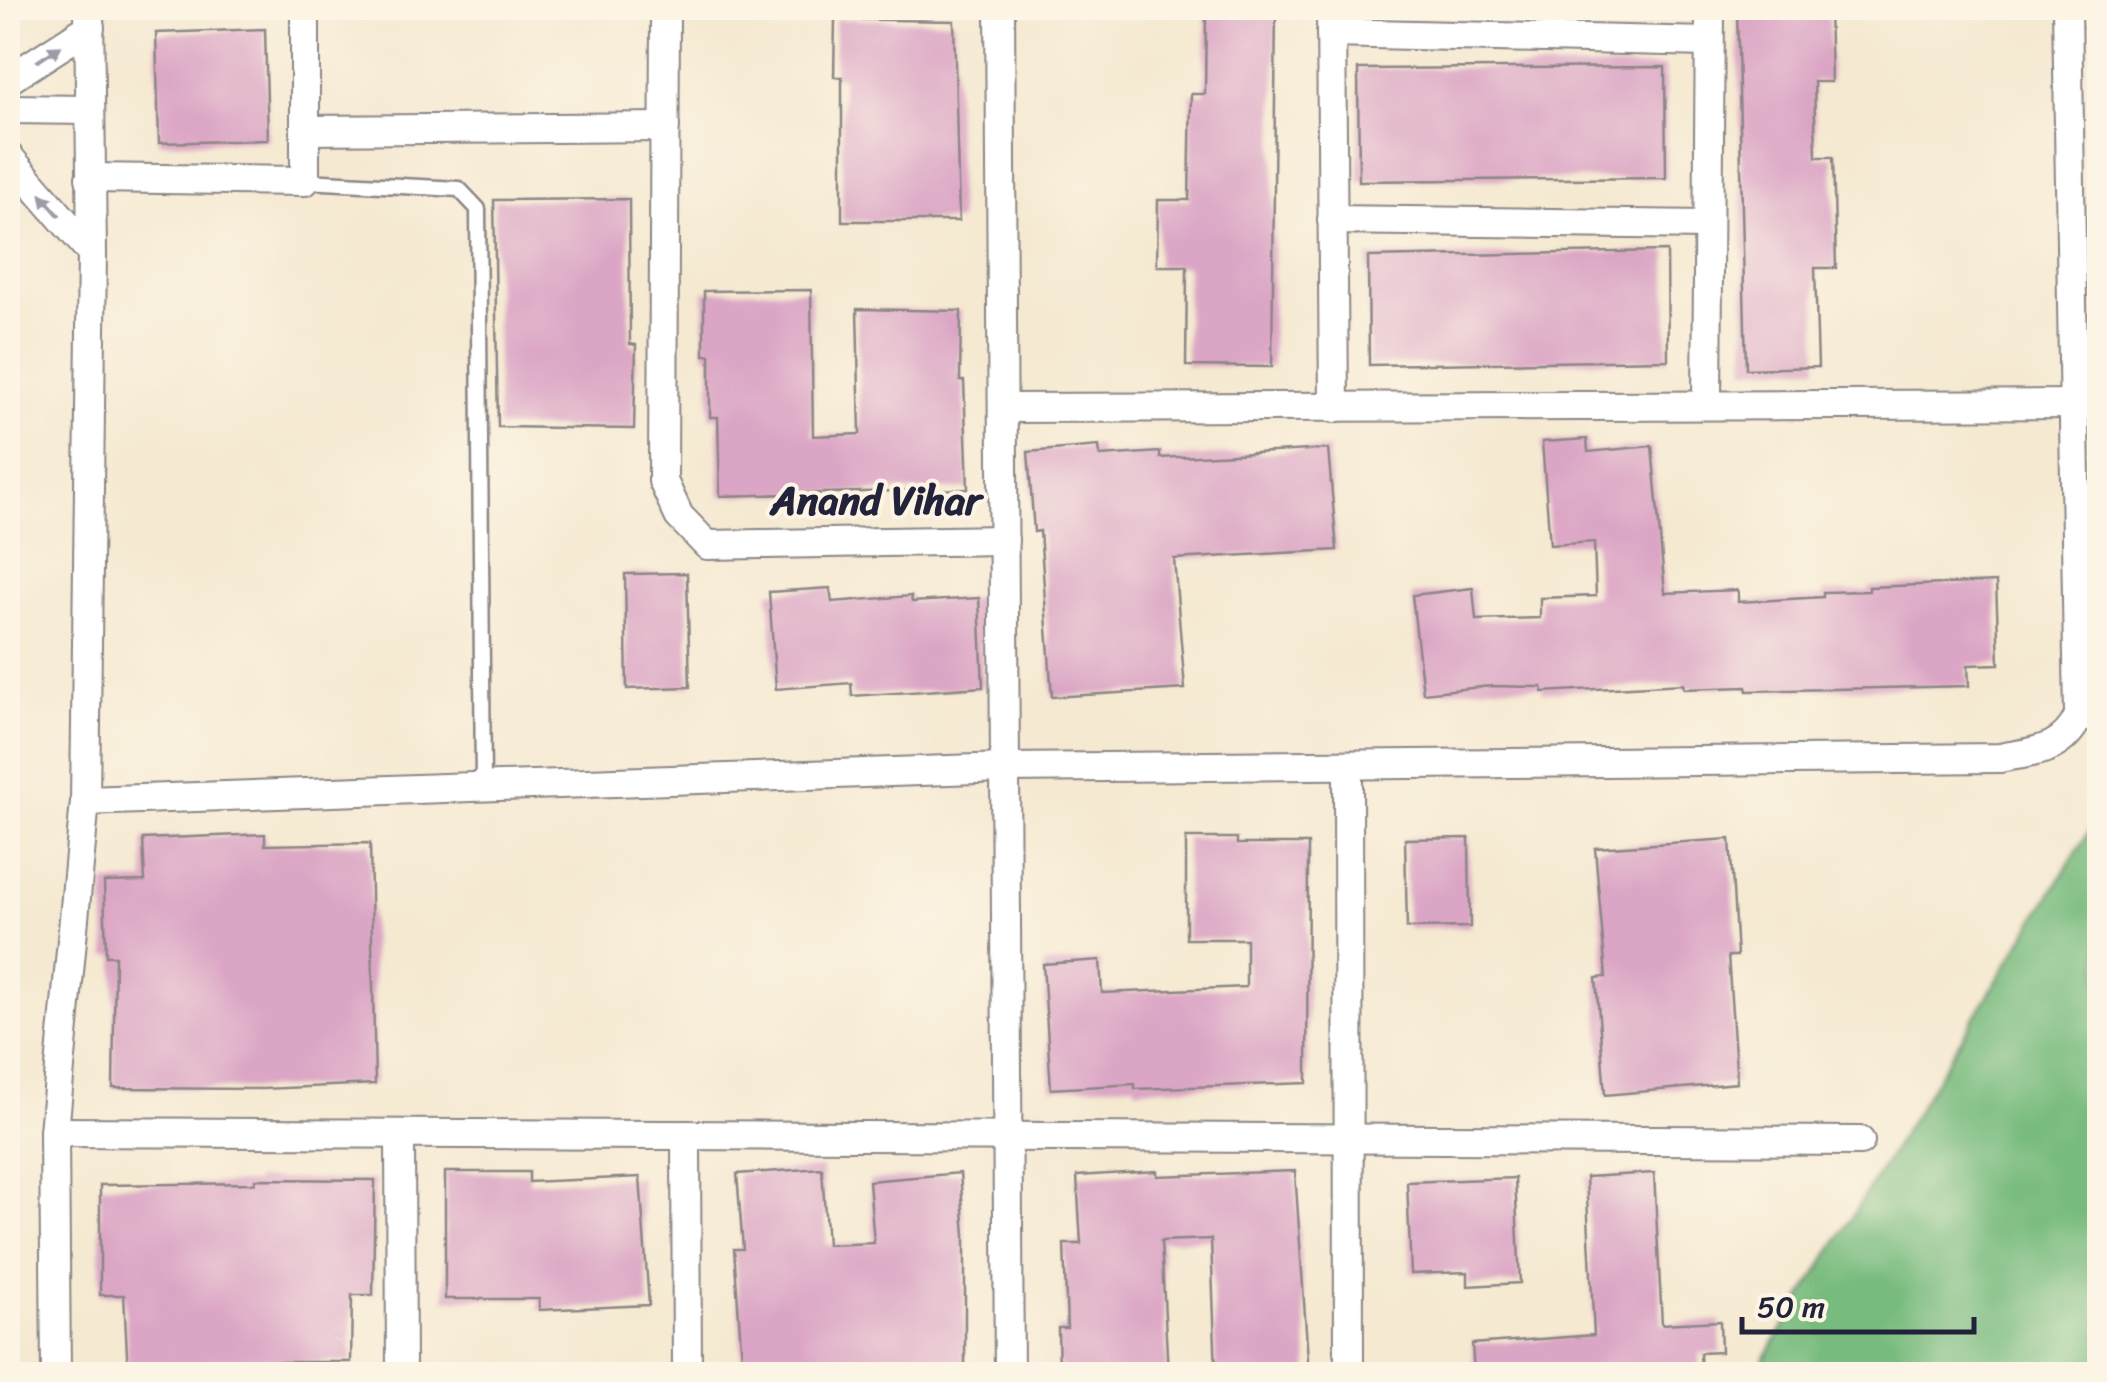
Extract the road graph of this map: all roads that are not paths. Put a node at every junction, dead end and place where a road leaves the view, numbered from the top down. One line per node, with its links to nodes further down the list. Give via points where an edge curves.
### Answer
1 (305, 8): 13 (street)
2 (665, 8): 12 (street)
3 (1000, 8): 22 (street)
4 (1710, 8): 8 (street)
5 (2067, 8): 20 (street)
6 (90, 18): 9 (street, one-way to 6); 11 (street)
7 (1331, 20): 8 (street); 17 (street)
8 (1709, 42): 18 (street)
9 (8, 80)
10 (8, 109): 11 (street)
11 (90, 110): 15 (street)
12 (664, 128): 13 (street); 24 (street, via 662,481 678,516 708,545)
13 (305, 130): 16 (street)
14 (8, 156): 19 (street, one-way to 14)
15 (90, 178): 16 (street); 19 (street)
16 (305, 181): 27 (lane, via 458,189 478,209)
17 (1332, 220): 18 (street); 23 (street)
18 (1708, 225): 21 (street)
19 (92, 254): 28 (street)
20 (2087, 404): 21 (street); 25 (street, via 2079,716 2056,747 2000,758)
21 (1707, 406): 23 (street)
22 (1003, 408): 23 (street); 24 (street)
23 (1334, 408)
24 (1004, 540): 26 (street)
25 (1348, 765): 26 (street); 33 (street)
26 (1005, 768): 27 (street); 32 (street)
27 (484, 784): 28 (street)
28 (85, 801): 29 (street)
29 (54, 1132): 30 (street); 35 (street)
30 (400, 1134): 31 (street); 36 (street)
31 (686, 1135): 32 (street); 37 (street)
32 (1008, 1136): 33 (street); 38 (street)
33 (1348, 1138): 34 (street); 39 (street)
34 (1860, 1141)
35 (56, 1374)
36 (401, 1374)
37 (686, 1374)
38 (1009, 1374)
39 (1349, 1374)

